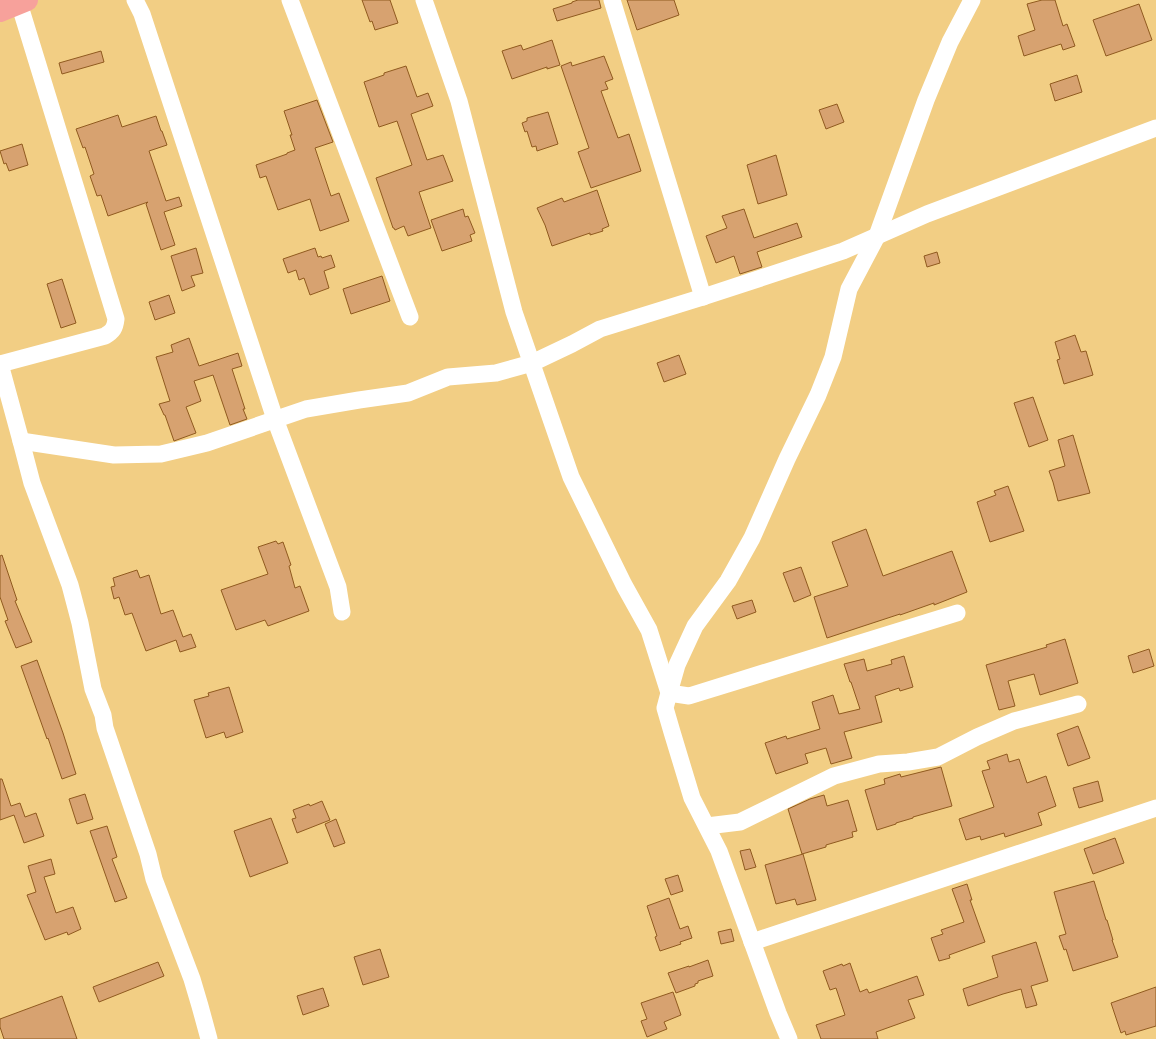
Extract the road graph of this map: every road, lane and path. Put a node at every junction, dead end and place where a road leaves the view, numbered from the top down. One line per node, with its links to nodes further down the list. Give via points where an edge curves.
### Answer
1 (135, 0): 13 (street)
2 (290, 0): 10 (street)
3 (424, 0): 11 (street, via 459,102 514,312)
4 (612, 0): 9 (street)
5 (972, 0): 8 (street, via 950,42 926,100)
6 (15, 5): 12 (street, via 116,319 112,332 105,336)
7 (1156, 128): 8 (street, via 927,214)
8 (877, 236): 9 (street, via 843,251); 17 (street, via 849,289 834,357 818,395 752,538 728,581 695,626 677,665)
9 (703, 297): 11 (street, via 600,329)
10 (410, 317)
11 (532, 363): 13 (street, via 496,373 448,378 408,393 306,409); 17 (street, via 571,477 649,630)
12 (0, 364): 14 (street)
13 (275, 419): 14 (street, via 207,443 161,454 114,455); 15 (street, via 338,587)
14 (21, 441): 22 (street, via 32,483 72,593 93,689 154,879 192,979)
15 (342, 612)
16 (957, 613): 17 (street, via 689,696)
17 (669, 693): 20 (street, via 665,708 692,798)
18 (1078, 704): 20 (street, via 1014,721 938,757 879,764 834,776 740,822)
19 (1156, 808): 21 (street)
20 (706, 826): 21 (street, via 719,851)
21 (752, 942): 23 (street)
22 (209, 1039)
23 (789, 1039)

